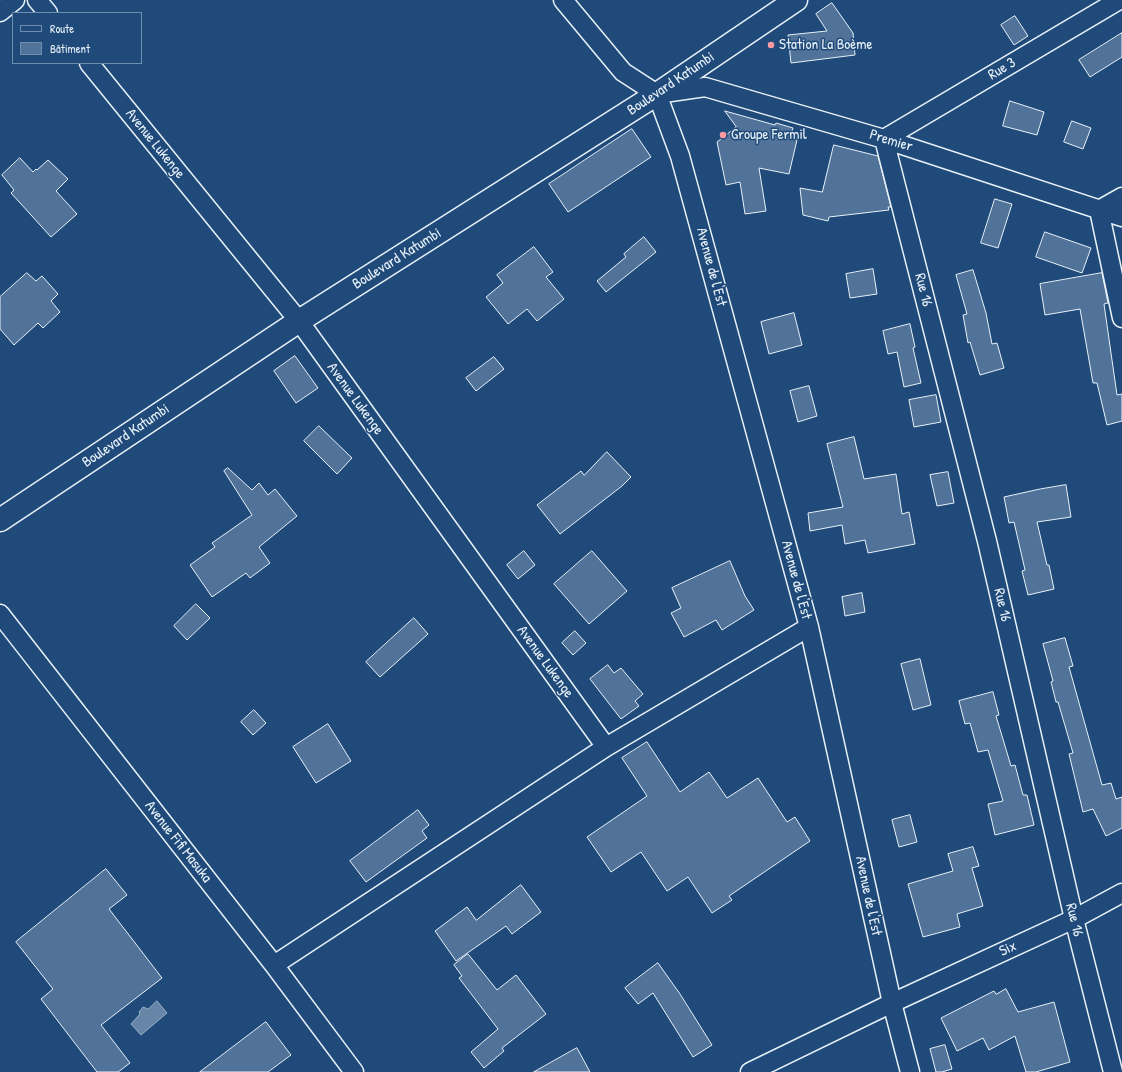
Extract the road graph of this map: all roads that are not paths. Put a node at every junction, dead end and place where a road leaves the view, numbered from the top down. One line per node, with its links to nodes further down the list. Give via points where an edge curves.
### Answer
1 (15, 0): 6 (street)
2 (37, 0): 7 (street)
3 (563, 0): 9 (street, via 623,72)
4 (796, 0): 9 (street, Boulevard Katumbi)
5 (1119, 0): 10 (street, Rue 3)
6 (0, 12)
7 (47, 12)
8 (90, 64): 15 (street, Avenue Lukenge)
9 (657, 94): 10 (street, Premier, via 705,87); 15 (street, Boulevard Katumbi); 18 (street, Avenue de l'Est, via 680,156)
10 (884, 138): 12 (street, Premier); 21 (street, Rue 16, via 987,540)
11 (1122, 197): 12 (street)
12 (1099, 210): 13 (street, Premier); 14 (street)
13 (1122, 217)
14 (1122, 318)
15 (299, 321): 16 (street, Boulevard Katumbi); 19 (street, Avenue Lukenge)
16 (0, 520)
17 (0, 614): 22 (street, Avenue Fifi Masuka)
18 (809, 627): 19 (street); 23 (street, Avenue de l'Est)
19 (606, 747): 22 (street)
20 (1122, 893): 21 (street, Six)
21 (1074, 918): 23 (street, Six); 27 (street, Rue 16)
22 (274, 965): 24 (street, Avenue Fifi Masuka)
23 (892, 1003): 25 (street, Six); 26 (street, Avenue de l'Est)
24 (354, 1072)
25 (750, 1072)
26 (910, 1072)
27 (1113, 1072)

